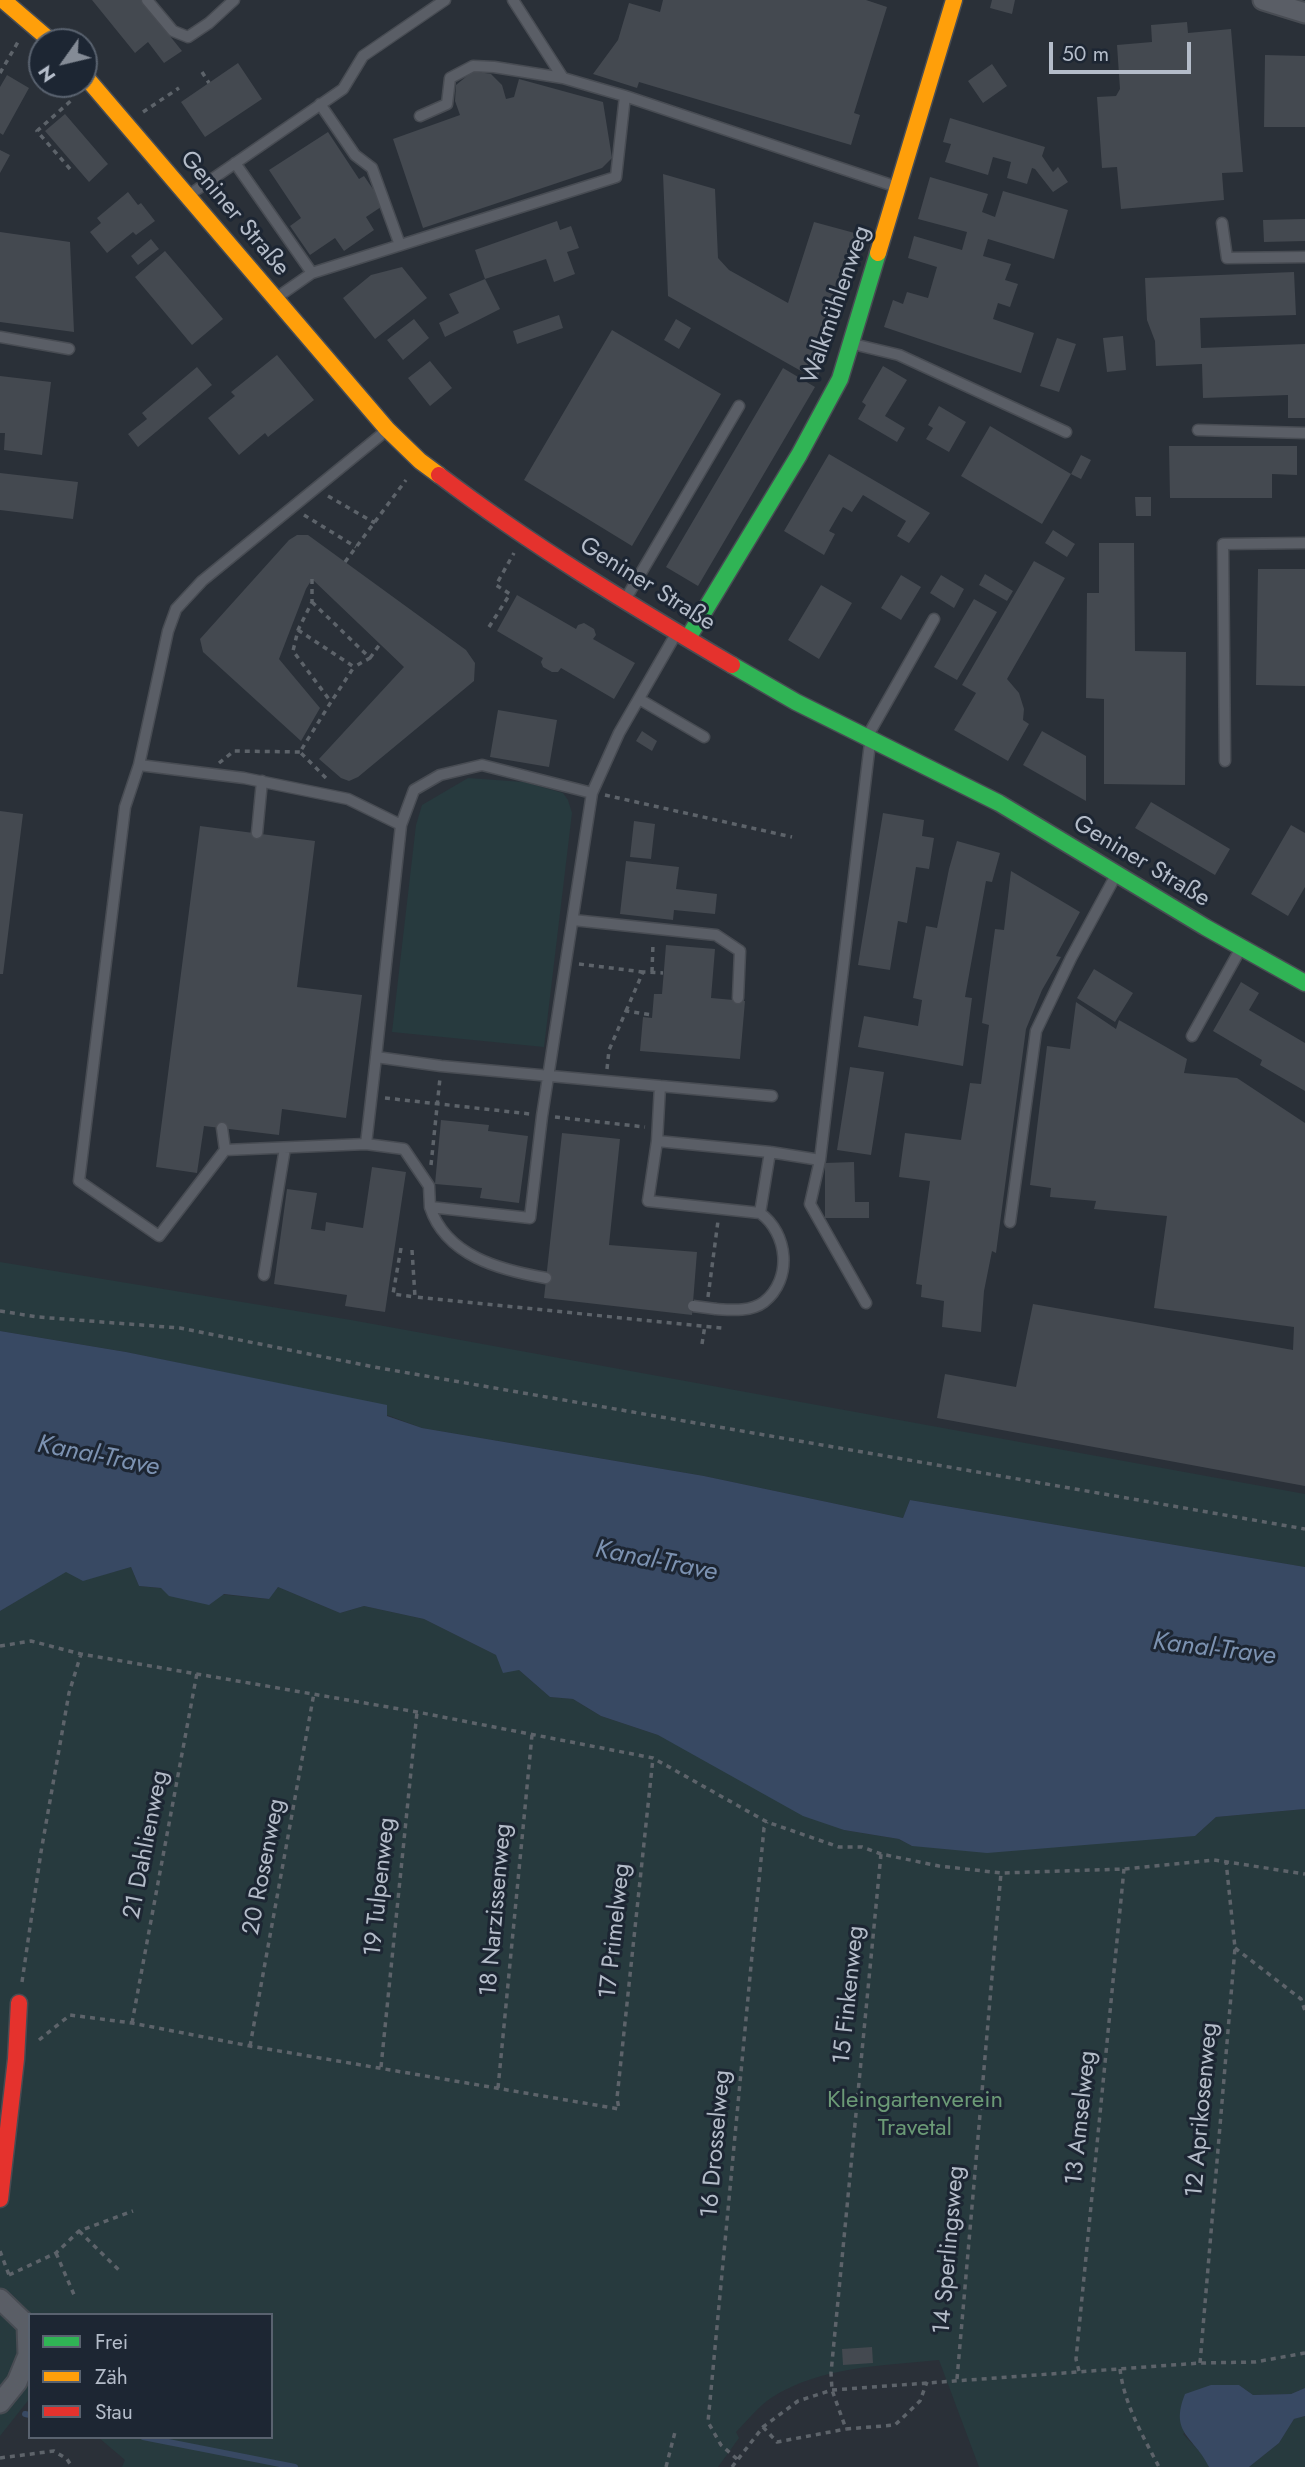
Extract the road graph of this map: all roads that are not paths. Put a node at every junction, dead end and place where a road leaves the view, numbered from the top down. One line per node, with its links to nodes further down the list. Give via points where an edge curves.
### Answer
1 (2, 0): 9 (main road)
2 (147, 0): 3 (lane, via 173,31 188,37)
3 (234, 0)
4 (446, 0): 13 (lane, via 363,56 343,89)
5 (513, 0): 10 (lane)
6 (954, 0): 16 (main road, Walkmühlenweg)
7 (1263, 0): 8 (street)
8 (1305, 13)
9 (35, 28)
10 (563, 78): 12 (lane); 14 (lane, via 473,66 450,78 447,104)
11 (98, 90): 17 (main road, Geniner Straße)
12 (625, 96): 16 (lane); 19 (lane, via 616,177)
13 (320, 104): 15 (lane); 19 (lane, via 355,155 372,168)
14 (420, 116)
15 (235, 163): 17 (lane); 21 (lane)
16 (899, 188): 24 (main road, Walkmühlenweg)
17 (189, 195): 22 (main road, Geniner Straße)
18 (1222, 223): 20 (lane, via 1227,258)
19 (400, 244): 21 (lane)
20 (1305, 257)
21 (312, 273): 22 (lane)
22 (275, 298): 27 (main road, Geniner Straße)
23 (0, 337): 25 (lane)
24 (851, 343): 29 (lane, via 899,355); 34 (main road, Walkmühlenweg, via 840,379 799,455)
25 (69, 349)
26 (739, 406): 32 (lane)
27 (387, 429): 32 (main road, Geniner Straße, via 473,501); 39 (lane, via 202,581 176,609)
28 (1198, 430): 30 (lane)
29 (1066, 432)
30 (1305, 433)
31 (1305, 543): 38 (lane, via 1223,544)
32 (625, 600): 34 (main road, Geniner Straße)
33 (934, 619): 37 (lane)
34 (682, 635): 35 (lane); 37 (main road, Geniner Straße, via 796,702)
35 (639, 699): 36 (lane); 41 (lane)
36 (704, 737)
37 (869, 738): 44 (main road, Geniner Straße, via 999,803); 60 (lane)
38 (1225, 761)
39 (139, 765): 40 (lane); 58 (lane, via 125,807 79,1181 159,1236)
40 (262, 781): 42 (lane, via 348,799); 43 (lane)
41 (592, 793): 42 (lane, via 481,765 440,775 414,790); 45 (lane)
42 (401, 825): 50 (lane)
43 (257, 833)
44 (1117, 874): 46 (main road, Geniner Straße); 63 (lane, via 1035,1031)
45 (573, 920): 48 (lane, via 716,935 740,951); 51 (lane)
46 (1242, 946): 47 (main road, Geniner Straße); 49 (lane)
47 (1305, 983)
48 (738, 998)
49 (1192, 1036)
50 (376, 1057): 51 (lane); 56 (lane)
51 (550, 1076): 52 (lane); 61 (lane, via 530,1218)
52 (660, 1086): 53 (lane); 55 (lane)
53 (772, 1096)
54 (222, 1128): 58 (lane)
55 (657, 1141): 59 (lane); 62 (lane, via 648,1201)
56 (366, 1144): 57 (lane); 61 (lane, via 404,1149 429,1186)
57 (285, 1148): 58 (lane); 64 (lane)
58 (225, 1150)
59 (770, 1152): 60 (lane); 62 (lane)
60 (820, 1160): 66 (lane, via 810,1204)
61 (430, 1207): 65 (lane, via 435,1223 474,1256 507,1271)
62 (760, 1213): 67 (lane, bridge, via 772,1222 784,1250 780,1283 763,1303 737,1311)
63 (1010, 1222)
64 (264, 1275)
65 (546, 1278)
66 (866, 1303)
67 (693, 1306)
68 (19, 2003): 69 (main road)
69 (0, 2199)
70 (4, 2302): 71 (street, via 26,2325 28,2355 17,2382)
71 (0, 2403)

